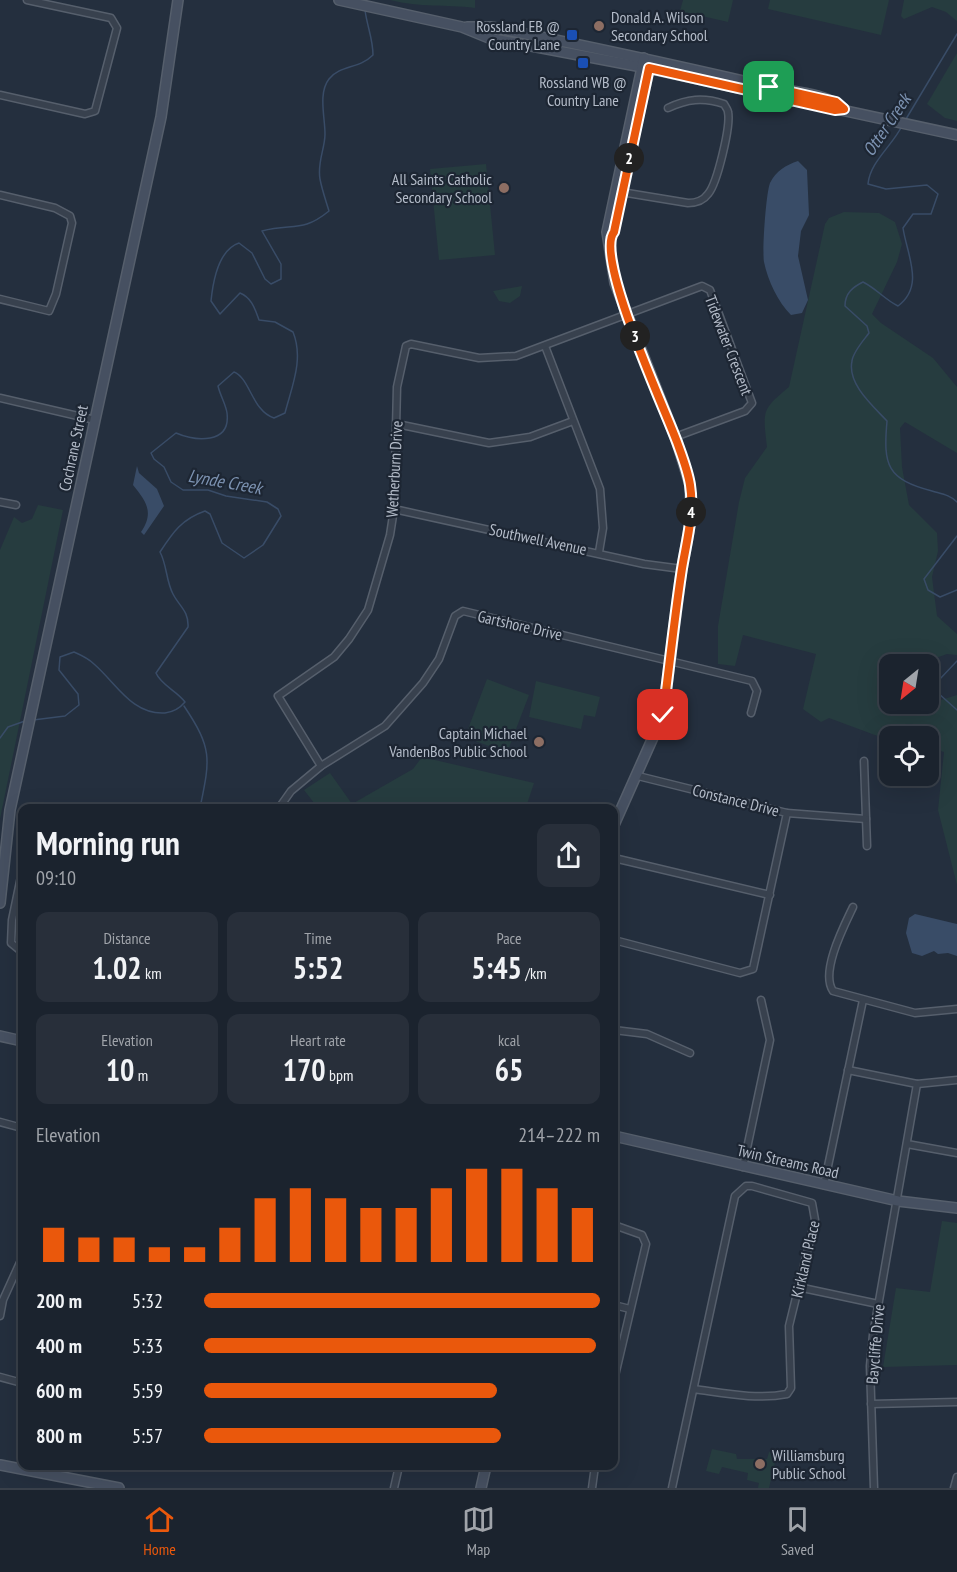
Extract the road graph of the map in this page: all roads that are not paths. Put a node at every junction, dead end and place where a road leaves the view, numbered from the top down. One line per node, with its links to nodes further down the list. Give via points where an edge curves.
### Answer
1 (27, 0): 5 (street, via 111,18 117,28 103,88 95,111 85,114)
2 (178, 0): 14 (street, Cochrane Street, via 161,117)
3 (339, 0): 4 (street, via 462,27 491,27)
4 (646, 63): 7 (street, via 805,94 836,102 844,109); 8 (street)
5 (0, 95)
6 (668, 108): 8 (street, via 699,99 724,104 728,111 727,130 708,195 699,202 688,203)
7 (957, 135)
8 (618, 192): 11 (street, via 610,254)
9 (0, 195): 10 (street, via 55,208 70,216 72,223 49,311)
10 (0, 299)
11 (626, 315): 12 (street, Wetherburn Drive); 17 (street); 17 (street, Tidewater Crescent, via 702,286 710,290 752,403 746,411)
12 (545, 346): 15 (street); 16 (street, Wetherburn Drive, via 516,356 479,358 406,346 398,387)
13 (0, 398): 14 (street)
14 (95, 420): 36 (street, Cochrane Street, via 10,810)
15 (573, 421): 16 (street, via 530,437 489,443); 21 (street, via 600,489 603,528)
16 (397, 424): 20 (street, Wetherburn Drive)
17 (675, 437): 22 (street, via 690,485 691,519)
18 (0, 502): 19 (street)
19 (16, 505)
20 (394, 509): 21 (street, Southwell Avenue); 26 (street, Wetherburn Drive, via 368,610 334,657 278,696)
21 (599, 552): 22 (street, Southwell Avenue)
22 (682, 569): 23 (street)
23 (670, 661): 24 (street, Gartshore Drive, via 752,681 757,691); 26 (street, Gartshore Drive, via 463,611 455,616 439,658 423,682 385,726); 27 (street, via 663,715)
24 (751, 713)
25 (864, 761): 31 (street)
26 (321, 766): 28 (street, Gartshore Drive)
27 (638, 776): 29 (street, Constance Drive); 30 (street)
28 (282, 804)
29 (787, 813): 31 (street); 35 (street, Constance Drive)
30 (618, 817)
31 (866, 819): 32 (street)
32 (867, 846)
33 (618, 859): 35 (street)
34 (18, 891): 39 (street, via 11,943)
35 (770, 895): 38 (street, Constance Drive, via 753,969 740,973)
36 (0, 903)
37 (853, 907): 41 (street, via 838,938 828,980 833,991)
38 (618, 941)
39 (18, 949)
40 (761, 1000): 55 (street, via 770,1040)
41 (863, 1000): 42 (street, via 915,1013); 47 (street)
42 (957, 1009)
43 (618, 1030): 46 (street, via 647,1034)
44 (0, 1036): 45 (street)
45 (18, 1040)
46 (690, 1053)
47 (848, 1070): 49 (street); 56 (street)
48 (957, 1080): 49 (street)
49 (917, 1084): 53 (street, Baycliffe Drive)
50 (0, 1122): 51 (street)
51 (18, 1127)
52 (618, 1137): 55 (street, Twin Streams Road)
53 (907, 1144): 54 (street); 57 (street, Baycliffe Drive)
54 (957, 1153)
55 (743, 1167): 56 (street, Twin Streams Road)
56 (824, 1185): 57 (street, Twin Streams Road)
57 (898, 1201): 58 (street, Twin Streams Road); 62 (street, Baycliffe Drive)
58 (957, 1208)
59 (618, 1226): 64 (street, via 642,1235 646,1244)
60 (18, 1267): 65 (street)
61 (798, 1287): 62 (street); 69 (street, Kirkland Place, via 789,1326 791,1388 787,1394 733,1395); 69 (street, Kirkland Place, via 815,1206 807,1199 747,1186 738,1192 730,1214)
62 (878, 1304): 71 (street, Baycliffe Drive, via 870,1365)
63 (618, 1306): 64 (street)
64 (630, 1309): 66 (street)
65 (0, 1316)
66 (618, 1362)
67 (0, 1377): 68 (street)
68 (18, 1382)
69 (694, 1389): 84 (street, Kirkland Place)
70 (957, 1402): 71 (street)
71 (871, 1404): 85 (street, Baycliffe Drive)
72 (0, 1465): 73 (street)
73 (18, 1469)
74 (22, 1470): 79 (street)
75 (398, 1470): 81 (street)
76 (485, 1470): 82 (street)
77 (594, 1470): 83 (street)
78 (957, 1476): 86 (street)
79 (88, 1485): 80 (street)
80 (119, 1488)
81 (393, 1488)
82 (481, 1488)
83 (592, 1488)
84 (672, 1488)
85 (874, 1488)
86 (954, 1488)

